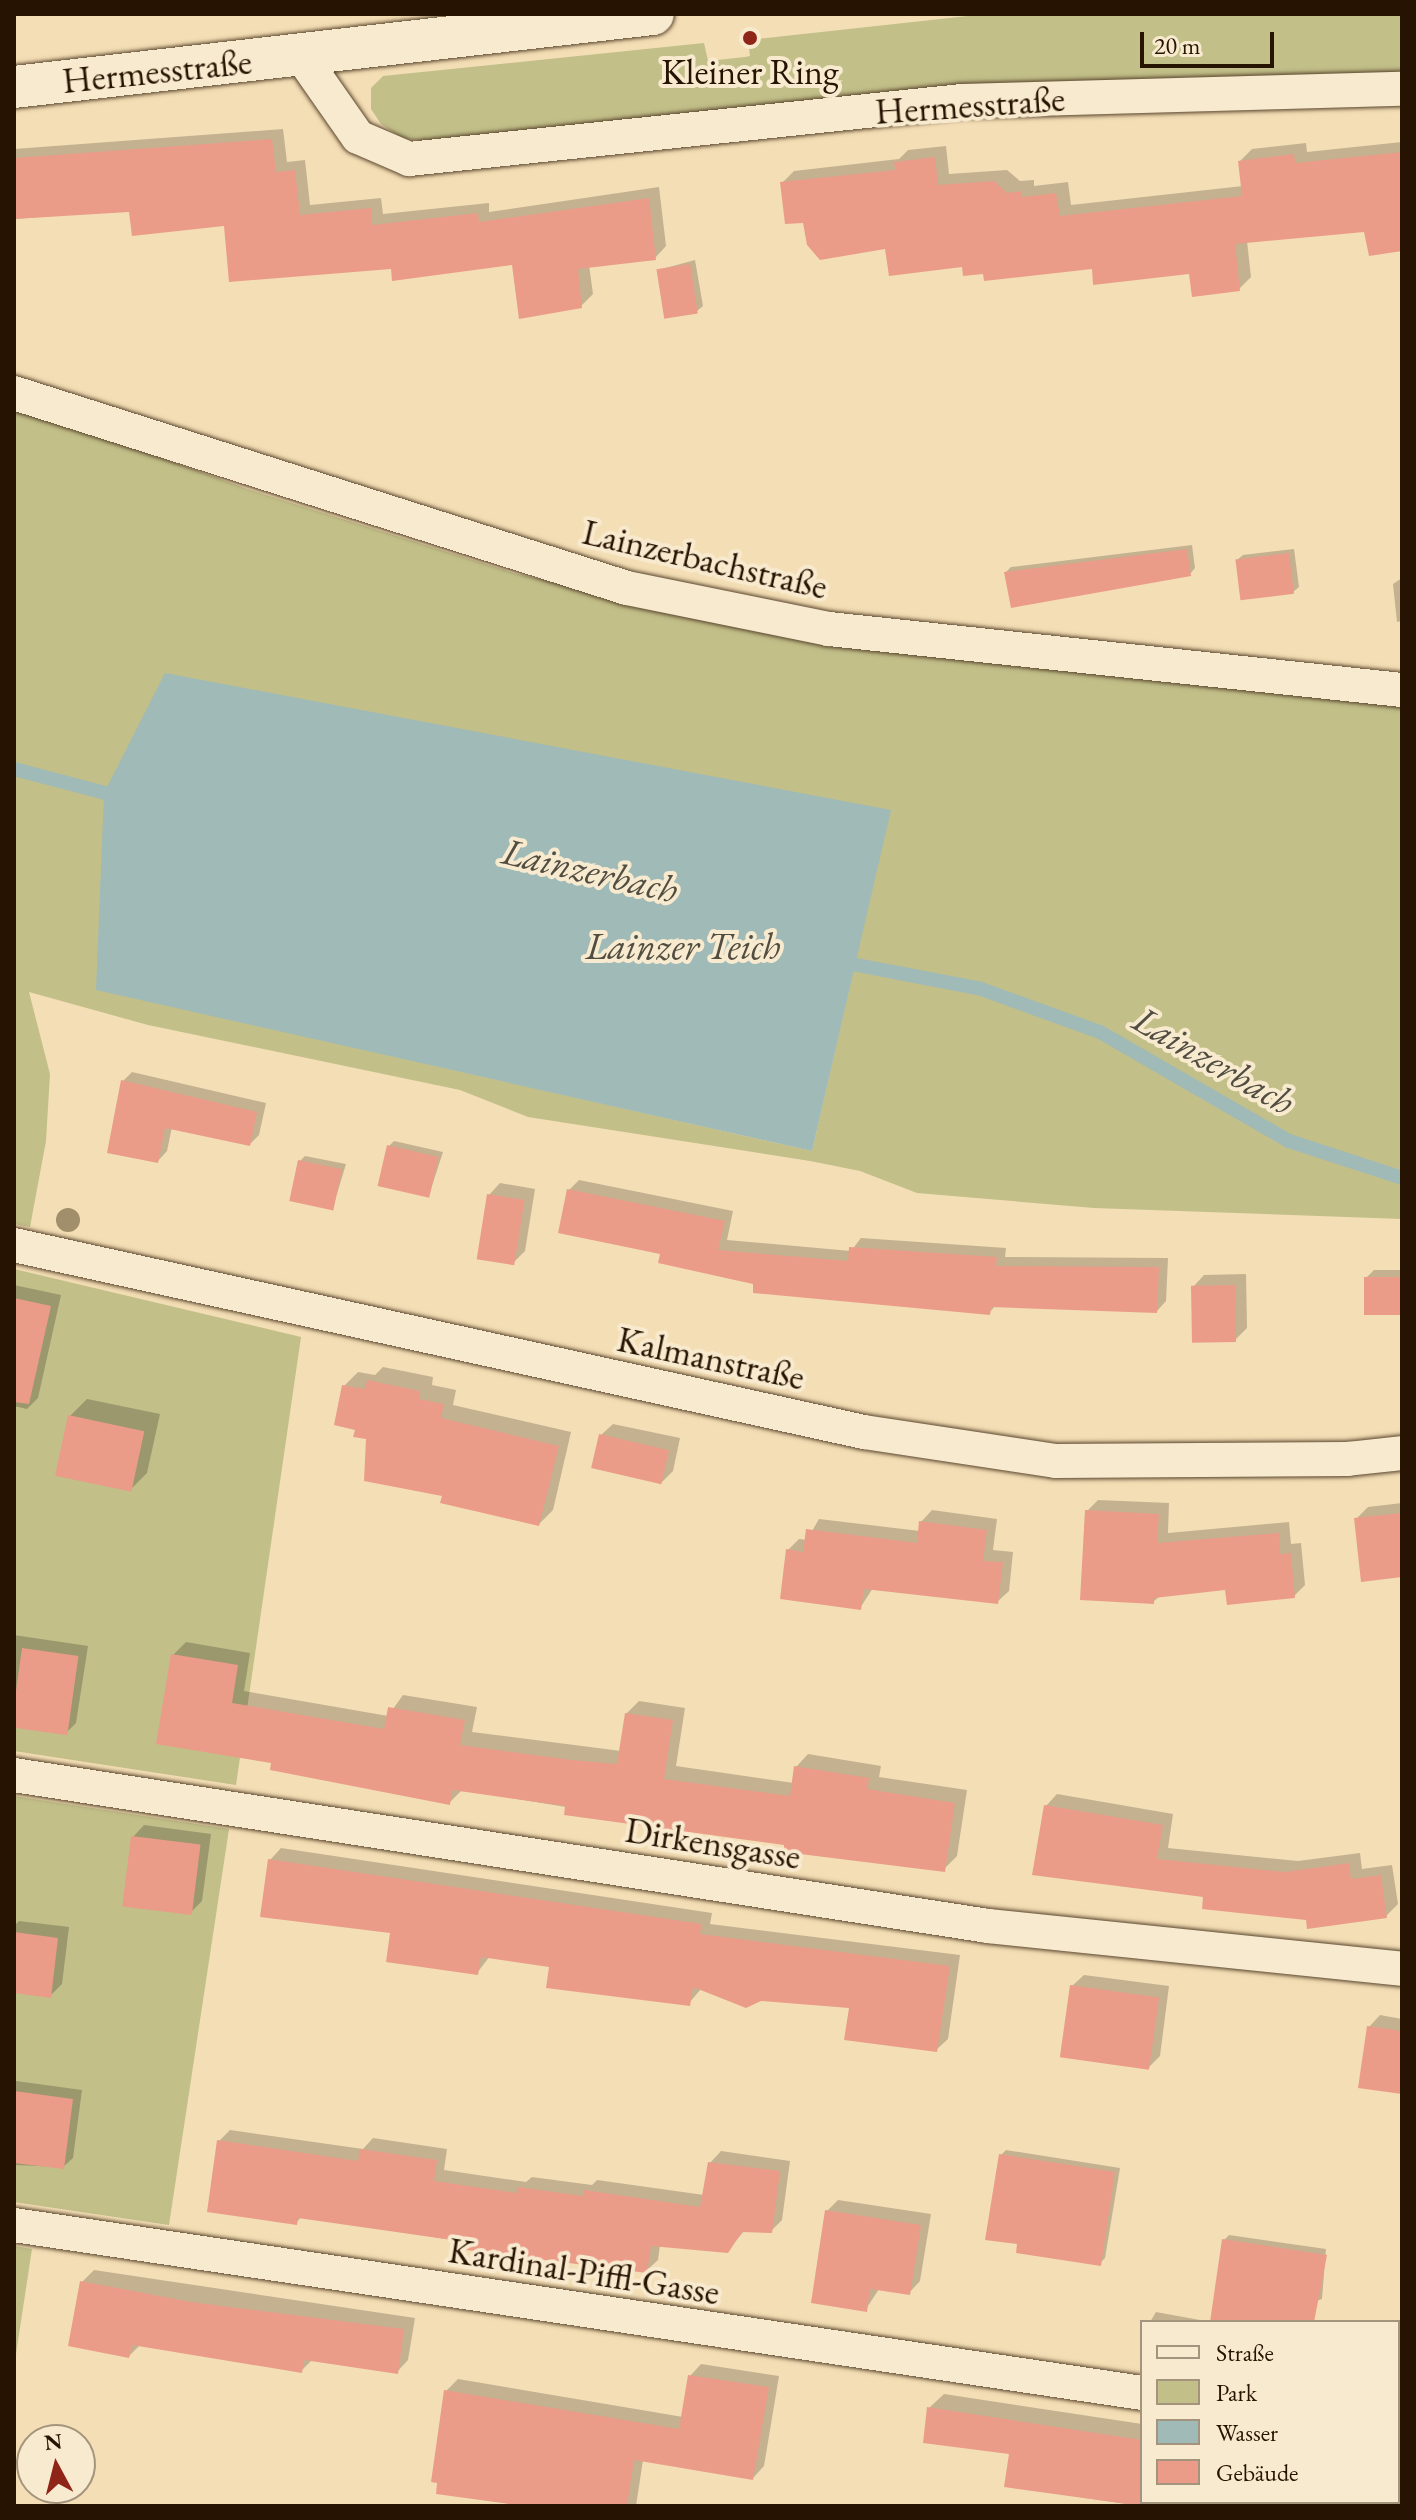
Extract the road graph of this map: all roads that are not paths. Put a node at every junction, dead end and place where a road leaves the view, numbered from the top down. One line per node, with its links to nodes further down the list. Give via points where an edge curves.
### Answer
1 (653, 14): 2 (street, Hermesstraße)
2 (300, 54): 3 (street, Hermesstraße); 4 (street, Hermesstraße, via 358,137 409,159 962,101)
3 (14, 87)
4 (1402, 89)
5 (14, 393): 6 (street, Lainzerbachstraße, via 627,588 829,629)
6 (1402, 690)
7 (14, 1245): 8 (street, Kalmanstraße, via 317,1316 864,1432 1056,1461 1347,1459)
8 (1402, 1453)
9 (14, 1775): 10 (street, Dirkensgasse, via 988,1926)
10 (1402, 1969)
11 (14, 2225): 12 (street, Kardinal-Piffl-Gasse)
12 (1140, 2393)

